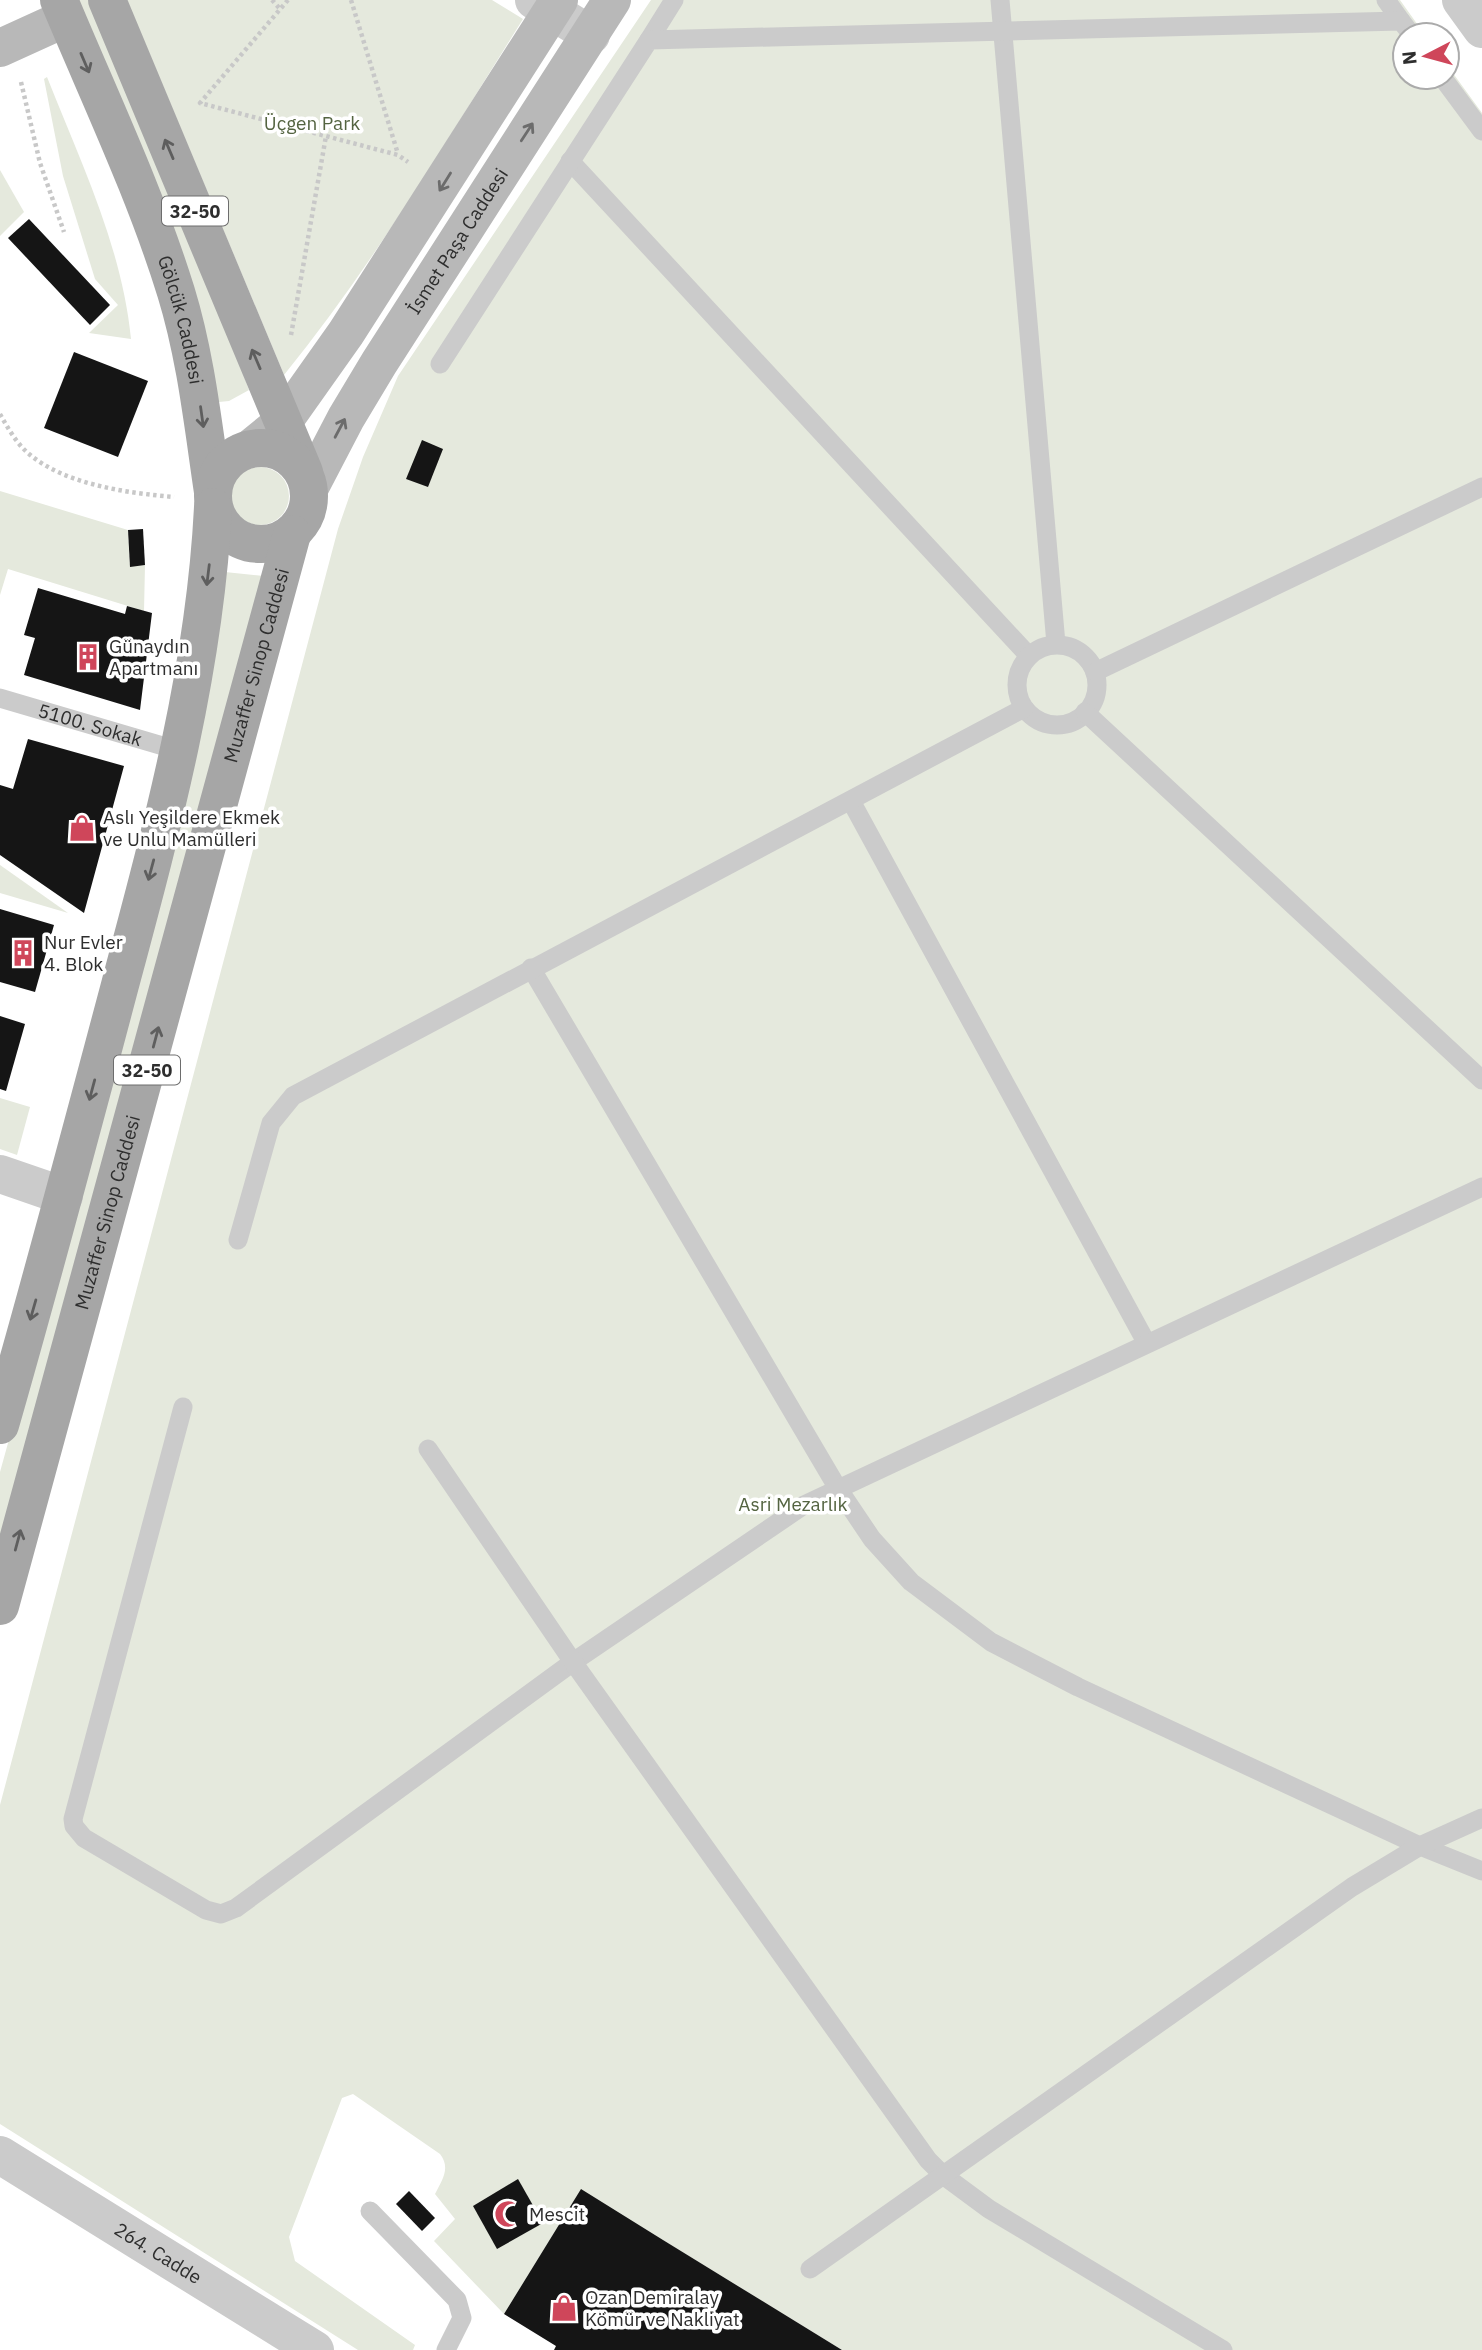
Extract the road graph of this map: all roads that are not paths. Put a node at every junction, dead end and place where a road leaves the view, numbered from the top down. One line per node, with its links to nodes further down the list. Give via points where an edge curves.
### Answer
1 (107, 0): 20 (main road, 32-50, one-way to 1)
2 (674, 0): 14 (lane)
3 (1000, 0): 12 (lane)
4 (1386, 0): 9 (lane)
5 (1461, 0): 11 (street)
6 (610, 1): 13 (main road, İsmet Paşa Caddesi)
7 (548, 4): 13 (street); 20 (main road, one-way to 20, via 401,252)
8 (63, 9): 15 (main road); 24 (main road, Gölcük Caddesi, one-way to 24, via 142,198 176,293 197,383)
9 (1401, 21)
10 (1391, 28): 12 (lane)
11 (1482, 29)
12 (1003, 30): 14 (lane); 26 (lane)
13 (591, 35): 22 (main road, İsmet Paşa Caddesi, one-way to 13)
14 (649, 40): 18 (lane)
15 (10, 61)
16 (1452, 91): 17 (lane)
17 (1482, 131)
18 (570, 161): 19 (lane); 27 (lane)
19 (440, 364)
20 (283, 422): 21 (main road); 22 (main road, 32-50)
21 (251, 448): 22 (main road, via 281,451 293,459); 24 (main road, via 236,454 216,476)
22 (306, 481): 25 (main road, via 309,506)
23 (1482, 487): 28 (lane)
24 (213, 500): 25 (main road, via 229,533 244,541 260,545); 32 (main road, 32-50, one-way to 32, via 209,577)
25 (292, 534): 45 (main road, Muzaffer Sinop Caddesi / 32-50, one-way to 25)
26 (1056, 644): 27 (lane); 28 (lane, via 1080,652)
27 (1029, 656): 30 (lane, via 1017,675 1018,697)
28 (1095, 672): 31 (lane, via 1096,694)
29 (0, 698): 32 (lane, 5100. Sokak)
30 (1024, 708): 31 (lane, via 1053,725); 33 (lane)
31 (1085, 712): 35 (lane)
32 (180, 751): 38 (main road, 32-50, one-way to 38)
33 (851, 801): 34 (lane); 40 (lane)
34 (531, 968): 39 (lane, via 285,1103 271,1123); 44 (lane)
35 (1482, 1080)
36 (0, 1174): 38 (street)
37 (1482, 1187): 40 (lane)
38 (64, 1196): 42 (main road, 32-50, one-way to 42)
39 (238, 1240)
40 (1146, 1342): 44 (lane)
41 (183, 1407): 46 (lane, via 74,1808 74,1826 84,1838 206,1910 226,1913)
42 (0, 1425)
43 (428, 1449): 46 (lane)
44 (837, 1487): 46 (lane, via 769,1526); 48 (lane, via 873,1539 911,1582 990,1642)
45 (0, 1606)
46 (573, 1662): 51 (lane, via 907,2132)
47 (1482, 1818): 48 (lane)
48 (1420, 1846): 49 (lane); 51 (lane, via 1352,1887)
49 (1482, 1871)
50 (0, 2155): 54 (street, 264. Cadde)
51 (943, 2175): 53 (lane); 56 (lane, via 989,2209)
52 (370, 2211): 55 (lane, via 457,2300 462,2318)
53 (810, 2269)
54 (315, 2350)
55 (446, 2350)
56 (1223, 2350)

